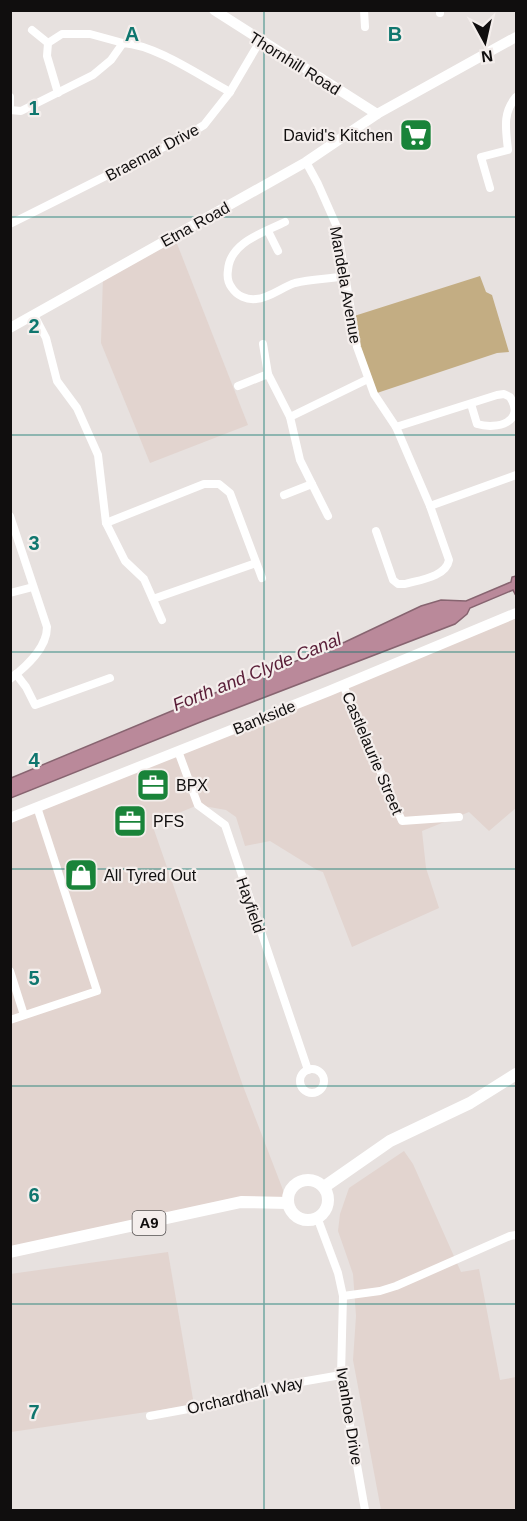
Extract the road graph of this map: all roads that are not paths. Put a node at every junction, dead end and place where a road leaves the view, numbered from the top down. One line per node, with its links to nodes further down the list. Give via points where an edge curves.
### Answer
1 (214, 10): 6 (street, Thornhill Road)
2 (364, 10): 3 (street)
3 (365, 27)
4 (32, 30): 7 (street)
5 (516, 37): 15 (street, Etna Road)
6 (260, 41): 9 (street, Braemar Drive); 15 (street, Thornhill Road)
7 (48, 43): 8 (street, via 62,34 90,34); 10 (street, via 47,56)
8 (123, 43): 9 (street, via 159,53); 10 (street, via 93,75)
9 (230, 92): 19 (street, Braemar Drive, via 204,125 186,136)
10 (57, 93): 14 (street, via 21,111)
11 (516, 96): 17 (street, via 506,113 508,150 481,158)
12 (10, 97): 13 (street)
13 (10, 105)
14 (10, 110)
15 (376, 114): 16 (street, Etna Road)
16 (306, 162): 22 (street, Mandela Avenue, via 337,227); 23 (street, Etna Road)
17 (490, 188)
18 (285, 222): 20 (street)
19 (10, 224)
20 (268, 231): 21 (street); 22 (street, via 241,244 233,253 228,280 237,294 255,300 297,283)
21 (278, 251)
22 (346, 276): 27 (street, Mandela Avenue, via 357,347)
23 (34, 315): 24 (street, Etna Road); 38 (street, via 46,338 57,381 77,408 98,455)
24 (10, 328)
25 (263, 344): 26 (street)
26 (268, 374): 28 (street); 30 (street)
27 (368, 379): 30 (street); 31 (street, Mandela Avenue)
28 (238, 386)
29 (471, 404): 29 (street, via 504,394 510,397 514,416 488,427 477,424); 31 (street)
30 (290, 417): 33 (street, via 300,460)
31 (396, 427): 35 (street, Mandela Avenue)
32 (516, 475): 35 (street)
33 (312, 484): 34 (street); 37 (street)
34 (284, 495)
35 (430, 506): 39 (street, Mandela Avenue, via 449,560 443,572 398,584 393,580)
36 (10, 516): 42 (street)
37 (328, 516)
38 (106, 523): 40 (street, via 204,484 219,484 230,493); 44 (street, via 125,561 144,579)
39 (376, 531)
40 (256, 563): 41 (street); 44 (street)
41 (262, 578)
42 (33, 587): 43 (street); 47 (street, via 47,637)
43 (10, 593)
44 (153, 599): 46 (street)
45 (516, 613): 49 (street, Bankside)
46 (162, 620)
47 (13, 676): 48 (street, via 26,687 35,705)
48 (110, 678)
49 (343, 685): 50 (street, Bankside); 52 (street, Castlelaurie Street, via 402,821)
50 (178, 751): 51 (street, Bankside); 57 (street, Hayfield, via 198,805 225,825)
51 (37, 807): 53 (street, Bankside); 55 (street, via 97,991)
52 (459, 817)
53 (10, 818)
54 (10, 971): 55 (street)
55 (24, 1015): 56 (street)
56 (10, 1020)
57 (308, 1070)
58 (516, 1074): 59 (main road, via 470,1103 390,1141)
59 (324, 1187): 60 (main road, via 311,1180 296,1183); 61 (main road, via 327,1204)
60 (288, 1203): 61 (main road, via 296,1216); 63 (main road, A9, via 241,1202)
61 (317, 1218): 64 (street, Ivanhoe Drive)
62 (516, 1235): 64 (street, via 388,1288)
63 (10, 1252)
64 (343, 1296): 65 (street, Ivanhoe Drive)
65 (341, 1375): 66 (street, Orchardhall Way, via 266,1388 221,1403); 67 (street, Ivanhoe Drive)
66 (150, 1416)
67 (365, 1510)

